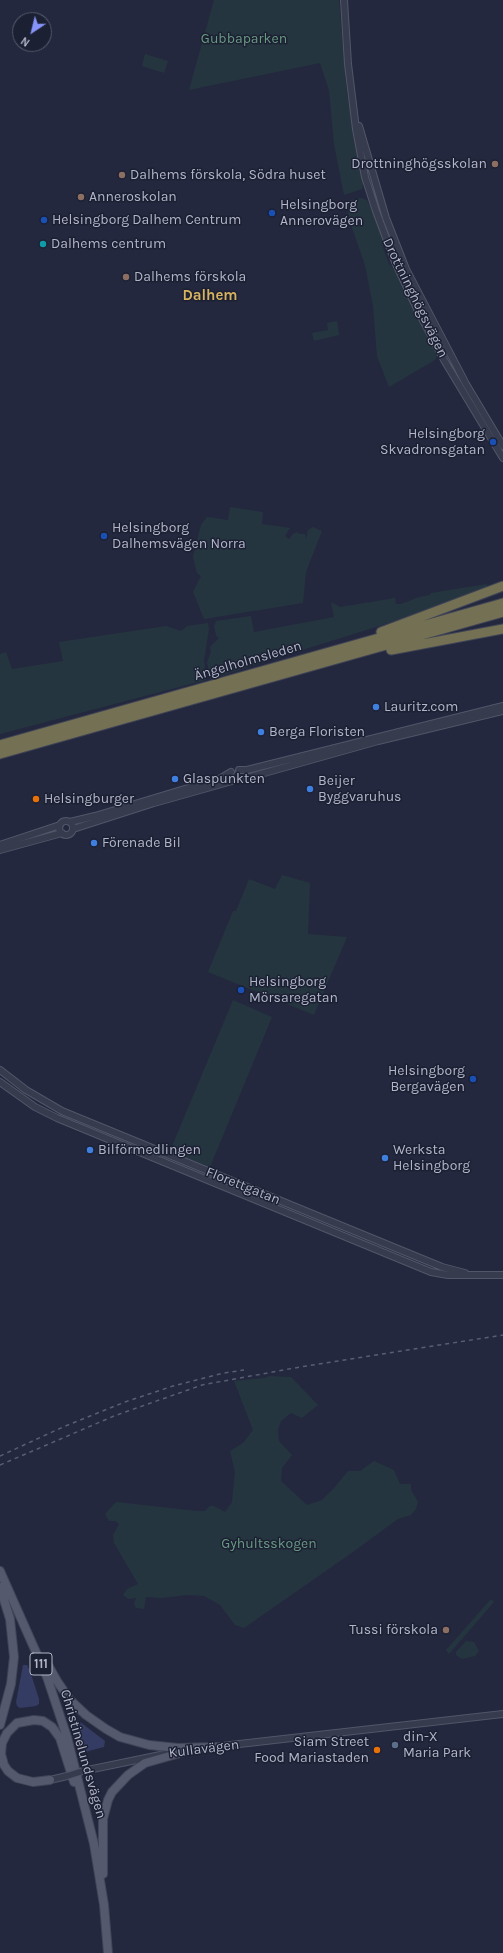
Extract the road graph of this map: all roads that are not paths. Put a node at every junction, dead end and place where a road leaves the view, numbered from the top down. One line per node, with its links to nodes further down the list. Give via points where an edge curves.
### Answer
1 (344, 0): 2 (street, Drottninghögsvägen)
2 (353, 103): 3 (street, Drottninghögsvägen, via 386,218 406,269 466,384); 4 (street, Drottninghögsvägen, via 365,177 395,262 444,360)
3 (503, 446)
4 (503, 458)
5 (503, 586): 9 (highway, via 384,631 323,650)
6 (503, 603): 9 (highway, Ängelholmsleden)
7 (503, 612): 10 (highway, Ängelholmsleden)
8 (503, 629): 10 (highway)
9 (308, 658): 14 (highway, Ängelholmsleden)
10 (338, 659): 13 (highway, Ängelholmsleden)
11 (503, 706): 17 (street)
12 (503, 711): 19 (street, via 378,741)
13 (52, 740): 15 (highway, Ängelholmsleden); 16 (highway)
14 (0, 745)
15 (0, 754)
16 (0, 759)
17 (239, 770): 18 (street); 19 (street, via 243,773)
18 (231, 772): 20 (street); 21 (street, via 222,778)
19 (243, 779): 20 (street, via 238,782)
20 (232, 781): 23 (street)
21 (70, 822): 22 (street, via 64,821); 23 (street)
22 (60, 826): 24 (street); 25 (street)
23 (73, 829): 24 (street, via 68,834)
24 (62, 833): 26 (street)
25 (0, 845)
26 (0, 850)
27 (0, 1070): 29 (street, Florettgatan, via 26,1090 62,1111 437,1265)
28 (0, 1082): 29 (street, Florettgatan, via 35,1107 57,1118 419,1267 440,1274)
29 (472, 1274): 31 (street, Florettgatan)
30 (503, 1275): 31 (street, Florettgatan)
31 (489, 1276): 32 (street, Florettgatan)
32 (503, 1278)
33 (0, 1571): 36 (main road, Christinelundsvägen / 111)
34 (0, 1583): 43 (main road, Christinelundsvägen / 111, via 43,1677 70,1761)
35 (0, 1587): 38 (main road, via 10,1619 14,1657 11,1684)
36 (22, 1618): 39 (main road, via 64,1691 80,1710 106,1729 120,1737 149,1746); 44 (main road, Christinelundsvägen / 111, via 47,1677 67,1737 89,1822)
37 (503, 1714): 39 (street, Kullavägen)
38 (0, 1725)
39 (216, 1747): 40 (street, Kullavägen)
40 (193, 1749): 42 (street, Kullavägen, bridge, via 138,1758); 44 (main road, via 137,1768 118,1784 108,1800 103,1827)
41 (0, 1769): 42 (main road, via 8,1778 22,1785 35,1785)
42 (50, 1780): 43 (main road, via 25,1780 12,1775 4,1765 2,1743 17,1723 38,1720 56,1731 64,1748)
43 (77, 1792): 45 (main road, Christinelundsvägen / 111, via 97,1890)
44 (104, 1905): 46 (main road, Christinelundsvägen / 111)
45 (103, 1953)
46 (108, 1953)

